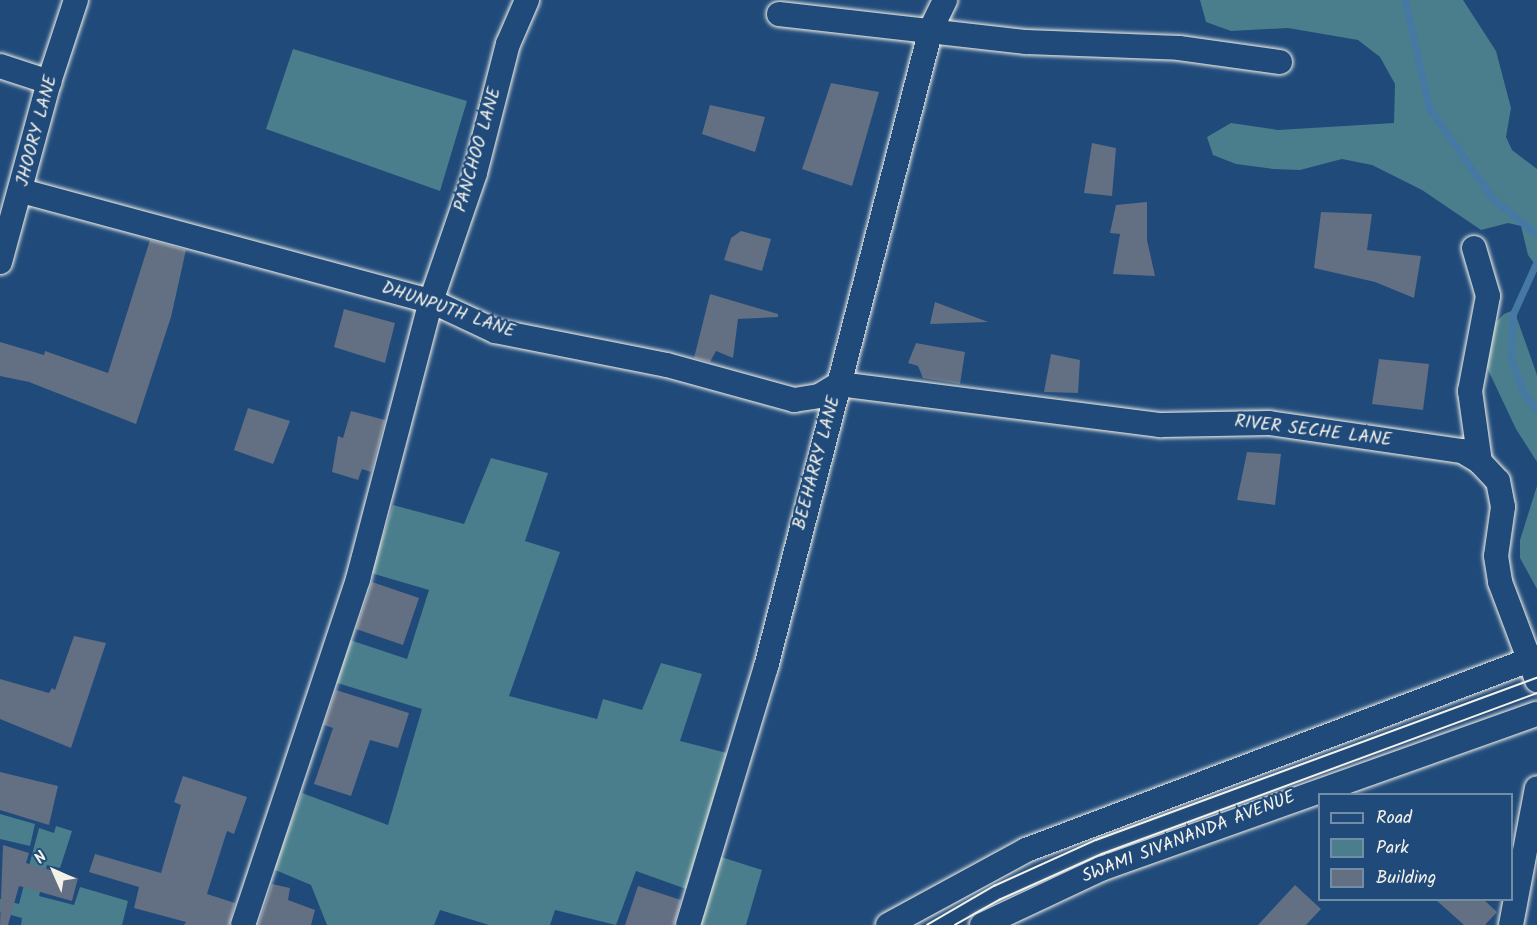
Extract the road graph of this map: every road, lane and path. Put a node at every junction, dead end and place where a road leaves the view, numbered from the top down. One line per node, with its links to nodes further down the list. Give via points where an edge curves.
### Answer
1 (76, 0): 8 (street, JHOORY LANE)
2 (527, 0): 12 (street, PANCHOO LANE, via 508,44 475,172)
3 (945, 0): 5 (street, BEEHARRY LANE)
4 (779, 14): 5 (street)
5 (931, 29): 6 (street, via 1026,42 1179,48); 13 (street, BEEHARRY LANE)
6 (1281, 62)
7 (0, 66): 8 (street)
8 (49, 82): 9 (street, JHOORY LANE)
9 (22, 191): 11 (street, JHOORY LANE); 12 (street, DHUNPUTH LANE)
10 (1474, 248): 14 (street, via 1488,296 1470,391)
11 (0, 262)
12 (431, 301): 13 (street, DHUNPUTH LANE, via 495,331 667,365 794,400 819,396); 18 (street, PANCHOO LANE, via 358,579)
13 (839, 384): 14 (street, RIVER SECHE LANE, via 1160,425 1269,423 1462,451); 19 (street, BEEHARRY LANE, via 766,667)
14 (1480, 462): 15 (street, RIVER SECHE LANE, via 1498,481 1503,507 1496,556 1500,582)
15 (1535, 666): 20 (street, via 1026,850)
16 (1537, 714): 21 (street, SWAMI SIVANANDA AVENUE, via 1101,869)
17 (1537, 788): 22 (street)
18 (243, 925)
19 (688, 925)
20 (888, 925)
21 (981, 925)
22 (1511, 925)

